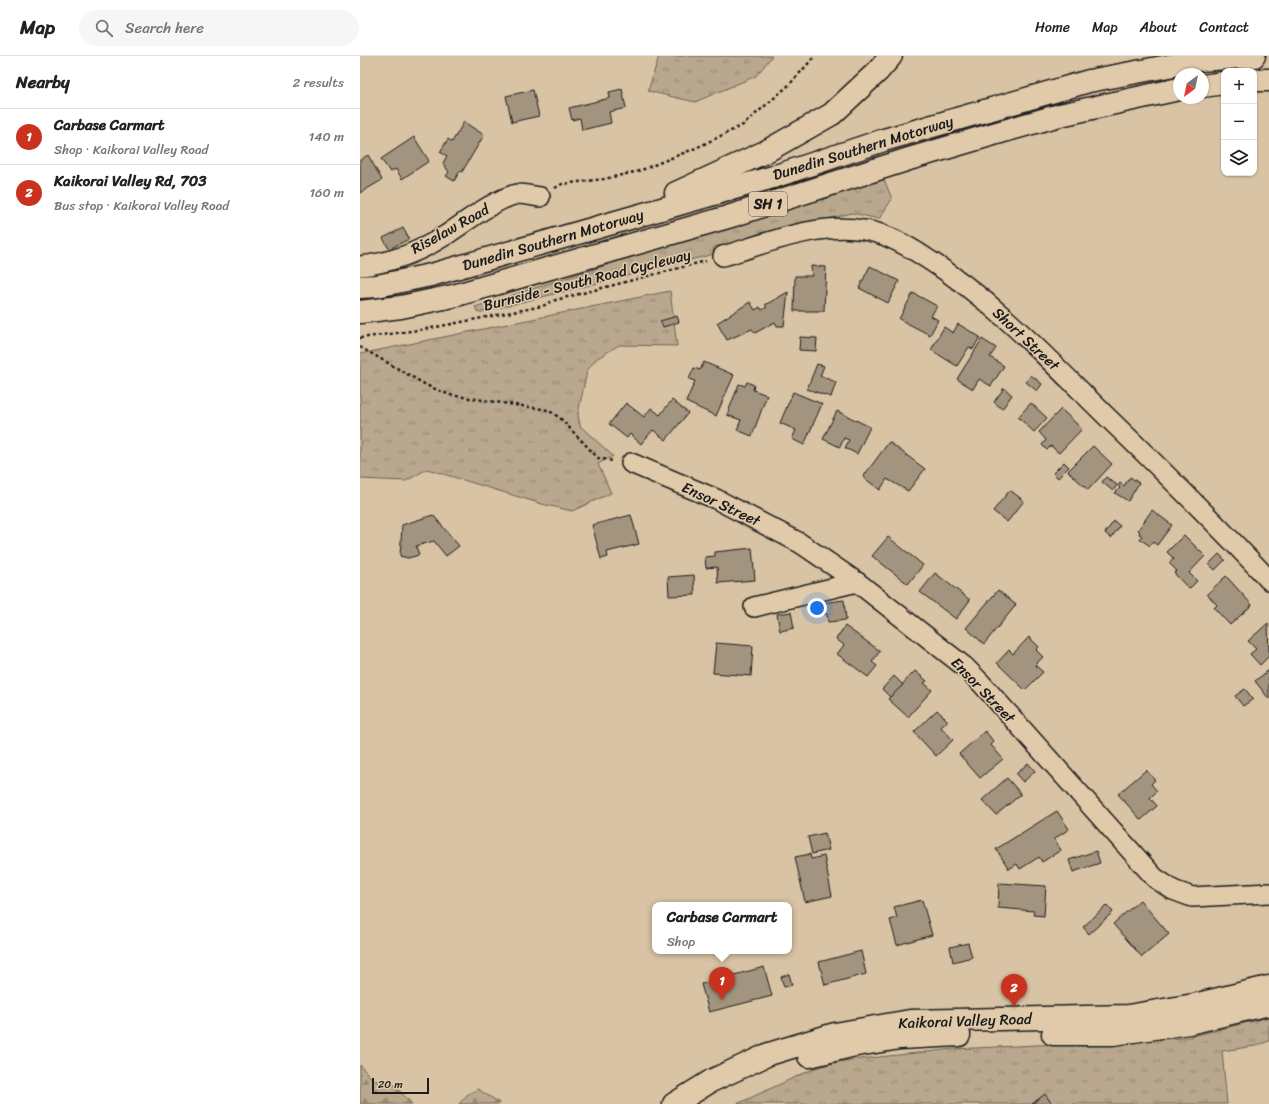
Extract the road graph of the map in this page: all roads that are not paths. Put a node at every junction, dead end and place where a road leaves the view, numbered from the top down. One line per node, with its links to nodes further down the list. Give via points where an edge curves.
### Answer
1 (890, 56): 9 (main road, via 878,72 832,114 765,152)
2 (1254, 56): 9 (main road, Dunedin Southern Motorway / SH 1, via 1200,60 1089,81 884,140)
3 (1257, 80): 4 (main road)
4 (1269, 80)
5 (1221, 83): 6 (main road)
6 (1209, 85)
7 (1173, 90): 13 (main road, Dunedin Southern Motorway / SH 1, via 1060,115 909,159 728,217 453,296 401,307)
8 (540, 197): 11 (street, Riselaw Road, via 518,194 483,211 445,236 417,250 390,260)
9 (620, 221): 12 (main road, Dunedin Southern Motorway / SH 1, via 430,275)
10 (723, 256): 15 (street, Short Street, via 798,234 834,228 865,230 903,243 940,267 1002,314 1225,532)
11 (360, 266)
12 (360, 288)
13 (360, 312)
14 (631, 463): 16 (street, Ensor Street, via 716,499 800,543)
15 (1269, 580)
16 (857, 582): 17 (street); 18 (street, Ensor Street, via 981,682 1155,878 1173,890 1192,897)
17 (754, 607)
18 (1269, 893)
19 (1269, 986): 21 (main road, Kaikorai Valley Road, via 1194,1006 1128,1016 910,1021 849,1031 769,1054 711,1081)
20 (1269, 1004): 22 (main road, Kaikorai Valley Road, via 1189,1023 1113,1034 979,1034 900,1038 851,1046 795,1060 745,1080)
21 (674, 1104)
22 (699, 1104)

